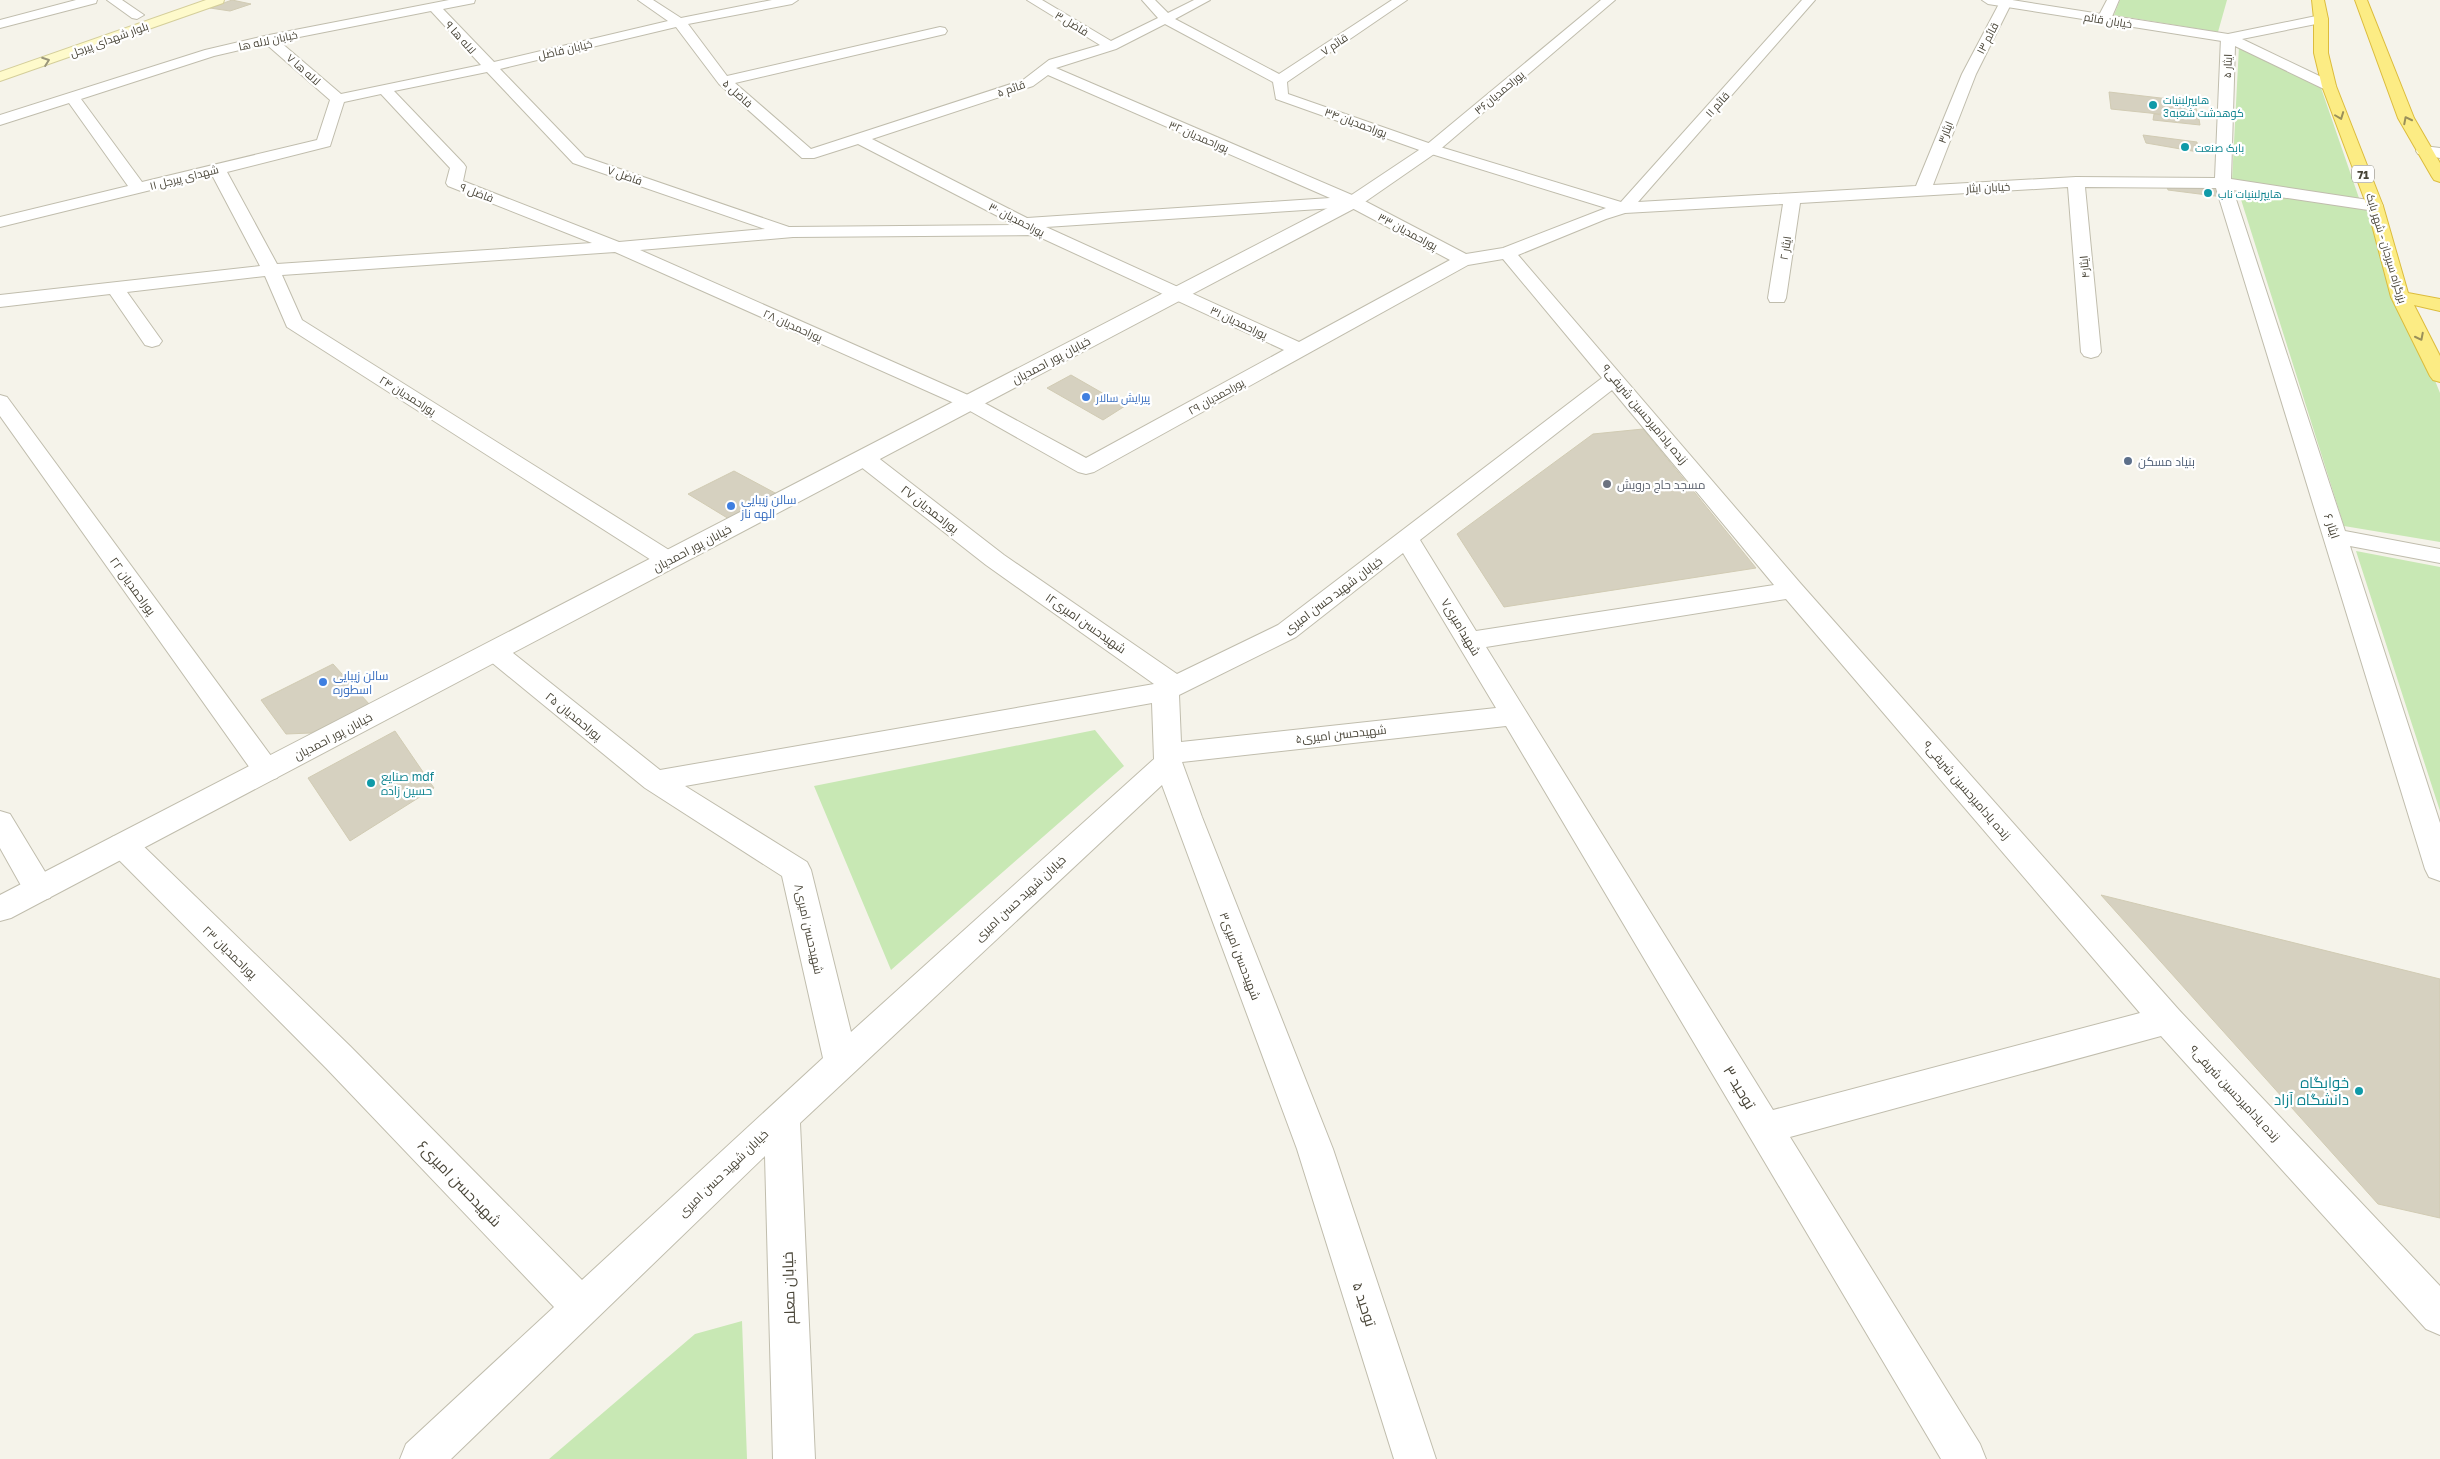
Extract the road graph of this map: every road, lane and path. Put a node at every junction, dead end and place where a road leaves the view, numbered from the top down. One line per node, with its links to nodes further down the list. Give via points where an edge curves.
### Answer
1 (91, 0): 23 (street)
2 (113, 0): 22 (street)
3 (180, 0): 22 (main road, بلوار شهدای پیرجل)
4 (218, 0): 37 (main road, بلوار شهدای پیرجل, one-way to 4)
5 (469, 0): 20 (street, خیابان لاله ها)
6 (644, 0): 27 (street)
7 (792, 0): 19 (street, خیابان فاضل)
8 (1033, 0): 32 (street, فاضل ۳)
9 (1148, 0): 26 (street)
10 (1204, 0): 26 (street, قائم ۵)
11 (1400, 0): 39 (street, قائم ۷)
12 (1610, 0): 47 (street, پوراحمدیان۳۶)
13 (1810, 0): 59 (street, قائم ۱۱)
14 (1988, 0): 18 (street, خیابان قائم)
15 (2113, 0): 24 (street)
16 (2318, 0): 25 (highway, بزرگراه سیرجان - شهر بابک / 71)
17 (2361, 0): 48 (highway, one-way to 17, via 2406,118)
18 (2006, 1): 24 (street, خیابان قائم); 36 (street, قائم ۱۳)
19 (750, 3): 27 (street, خیابان فاضل)
20 (434, 7): 31 (street, خیابان لاله ها); 34 (street, لاله ها ۹)
21 (0, 14): 23 (street)
22 (137, 15): 33 (main road, بلوار شهدای پیرجل)
23 (18, 19): 28 (street)
24 (2104, 19): 30 (street, خیابان قائم)
25 (2321, 19): 30 (street); 40 (highway, بزرگراه سیرجان - شهر بابک / 71, via 2322,53)
26 (1167, 20): 32 (street, قائم ۵); 39 (street)
27 (679, 22): 34 (street, خیابان فاضل); 38 (street, فاضل ۵)
28 (0, 24)
29 (940, 31): 38 (street)
30 (2228, 38): 40 (street); 53 (street, ایثار ۵)
31 (270, 39): 42 (street, خیابان لاله ها, via 210,53); 43 (street, لاله ها ۷)
32 (1111, 46): 35 (street, قائم ۵, via 1054,63)
33 (0, 63)
34 (489, 67): 41 (street, خیابان فاضل); 62 (street, فاضل ۷, via 579,160)
35 (1046, 69): 46 (street, قائم ۵, via 1028,83); 57 (street, پوراحمدیان ۳۲)
36 (1969, 74): 55 (street, ایثار۳)
37 (0, 77)
38 (724, 80): 49 (street, فاضل ۵)
39 (1280, 80): 47 (street, پوراحمدیان ۳۴, via 1281,96)
40 (2329, 86): 58 (highway, بزرگراه سیرجان - شهر بابک / 71, one-way to 58)
41 (384, 88): 43 (street, خیابان فاضل); 63 (street, فاضل ۹, via 458,167 454,183)
42 (71, 96): 44 (street); 45 (street); 54 (street)
43 (338, 99): 50 (street, شهدای پیرجل ۱۱, via 324,143)
44 (0, 104)
45 (0, 120)
46 (858, 138): 49 (street, قائم ۵); 61 (street, پوراحمدیان ۳۰)
47 (1431, 149): 57 (street, خیابان پور احمدیان); 59 (street, پوراحمدیان ۳۴)
48 (2432, 152): 51 (highway)
49 (808, 155)
50 (217, 169): 54 (street, شهدای پیرجل ۱۱); 66 (street, پوراحمدیان ۲۴)
51 (2440, 178)
52 (2076, 182): 53 (street, خیابان ایثار); 55 (street, خیابان ایثار); 75 (street, ایثار۴)
53 (2223, 183): 58 (street, خیابان ایثار); 81 (street, ایثار ۶)
54 (139, 189): 60 (street, شهدای پیرجل ۱۱)
55 (1922, 190): 56 (street, خیابان ایثار)
56 (1792, 198): 59 (street, خیابان ایثار); 69 (street, ایثار ۲)
57 (1353, 202): 61 (street); 65 (street, پوراحمدیان ۳۳); 68 (street, خیابان پور احمدیان)
58 (2375, 206): 70 (highway, بزرگراه سیرجان - شهر بابک / 71)
59 (1624, 208): 64 (street, خیابان ایثار)
60 (0, 222)
61 (1031, 226): 62 (street); 68 (street, پوراحمدیان ۳۰)
62 (793, 232): 63 (street)
63 (617, 247): 66 (street); 79 (street, پوراحمدیان ۲۸)
64 (1507, 253): 65 (street, پوراحمدیان ۲۹); 77 (street, زنده یادامیرحسین شریفی۹)
65 (1463, 260): 74 (street, پوراحمدیان ۲۹)
66 (271, 270): 67 (street); 84 (street, پوراحمدیان ۲۴, via 294,323)
67 (115, 288): 71 (street); 73 (street)
68 (1179, 293): 74 (street, پوراحمدیان ۳۱); 79 (street, خیابان پور احمدیان)
69 (1777, 298)
70 (2400, 298): 72 (highway); 76 (highway, بزرگراه سیرجان - شهر بابک / 71, one-way to 76)
71 (0, 301)
72 (2440, 305)
73 (152, 342)
74 (1300, 350): 79 (street, پوراحمدیان ۲۹, via 1086,467)
75 (2091, 352)
76 (2440, 376)
77 (1615, 378): 82 (street, خیابان شهید حسن امیری); 86 (street, زنده یادامیرحسین شریفی۹)
78 (0, 401): 92 (street, پوراحمدیان ۲۲)
79 (970, 403): 80 (street, خیابان پور احمدیان)
80 (864, 458): 84 (street, خیابان پور احمدیان); 85 (street, پوراحمدیان ۲۷)
81 (2335, 536): 83 (street); 96 (street, ایثار ۶)
82 (1407, 538): 87 (street, شهیدامیری۷); 89 (street, خیابان شهید حسن امیری, via 1287,632)
83 (2440, 556)
84 (668, 560): 88 (street, خیابان پور احمدیان)
85 (995, 560): 89 (street, شهیدحسن امیری۱۲)
86 (1792, 590): 87 (street); 99 (street, زنده یادامیرحسین شریفی۹)
87 (1469, 641): 90 (street, شهیدامیری۷)
88 (494, 651): 92 (street, خیابان پور احمدیان); 93 (street, پوراحمدیان ۲۵)
89 (1171, 689): 91 (street); 93 (street, خیابان شهید حسن امیری)
90 (1514, 716): 91 (street, شهیدحسن امیری۵); 103 (street, توحید ۳)
91 (1168, 757): 101 (street, خیابان شهید حسن امیری); 104 (street, شهیدحسن امیری۳, via 1190,826)
92 (267, 771): 95 (street, خیابان پور احمدیان)
93 (655, 781): 101 (street, شهیدحسن امیری۸, via 796,870)
94 (0, 822): 97 (street)
95 (123, 845): 97 (street, خیابان پور احمدیان); 100 (street, پوراحمدیان ۲۳)
96 (2440, 868)
97 (39, 889): 98 (street, خیابان پور احمدیان)
98 (0, 909)
99 (2167, 1020): 103 (street); 106 (street, زنده یادامیرحسین شریفی۹)
100 (338, 1057): 105 (street, شهیدحسن امیری۶)
101 (840, 1063): 102 (street, خیابان شهید حسن امیری)
102 (782, 1117): 105 (street, خیابان شهید حسن امیری); 108 (street, خیابان معلم)
103 (1764, 1128): 110 (street, توحید ۳)
104 (1315, 1149): 109 (street, توحید ۵)
105 (582, 1308): 107 (street, خیابان شهید حسن امیری)
106 (2440, 1315)
107 (421, 1459)
108 (794, 1459)
109 (1415, 1459)
110 (1964, 1459)

